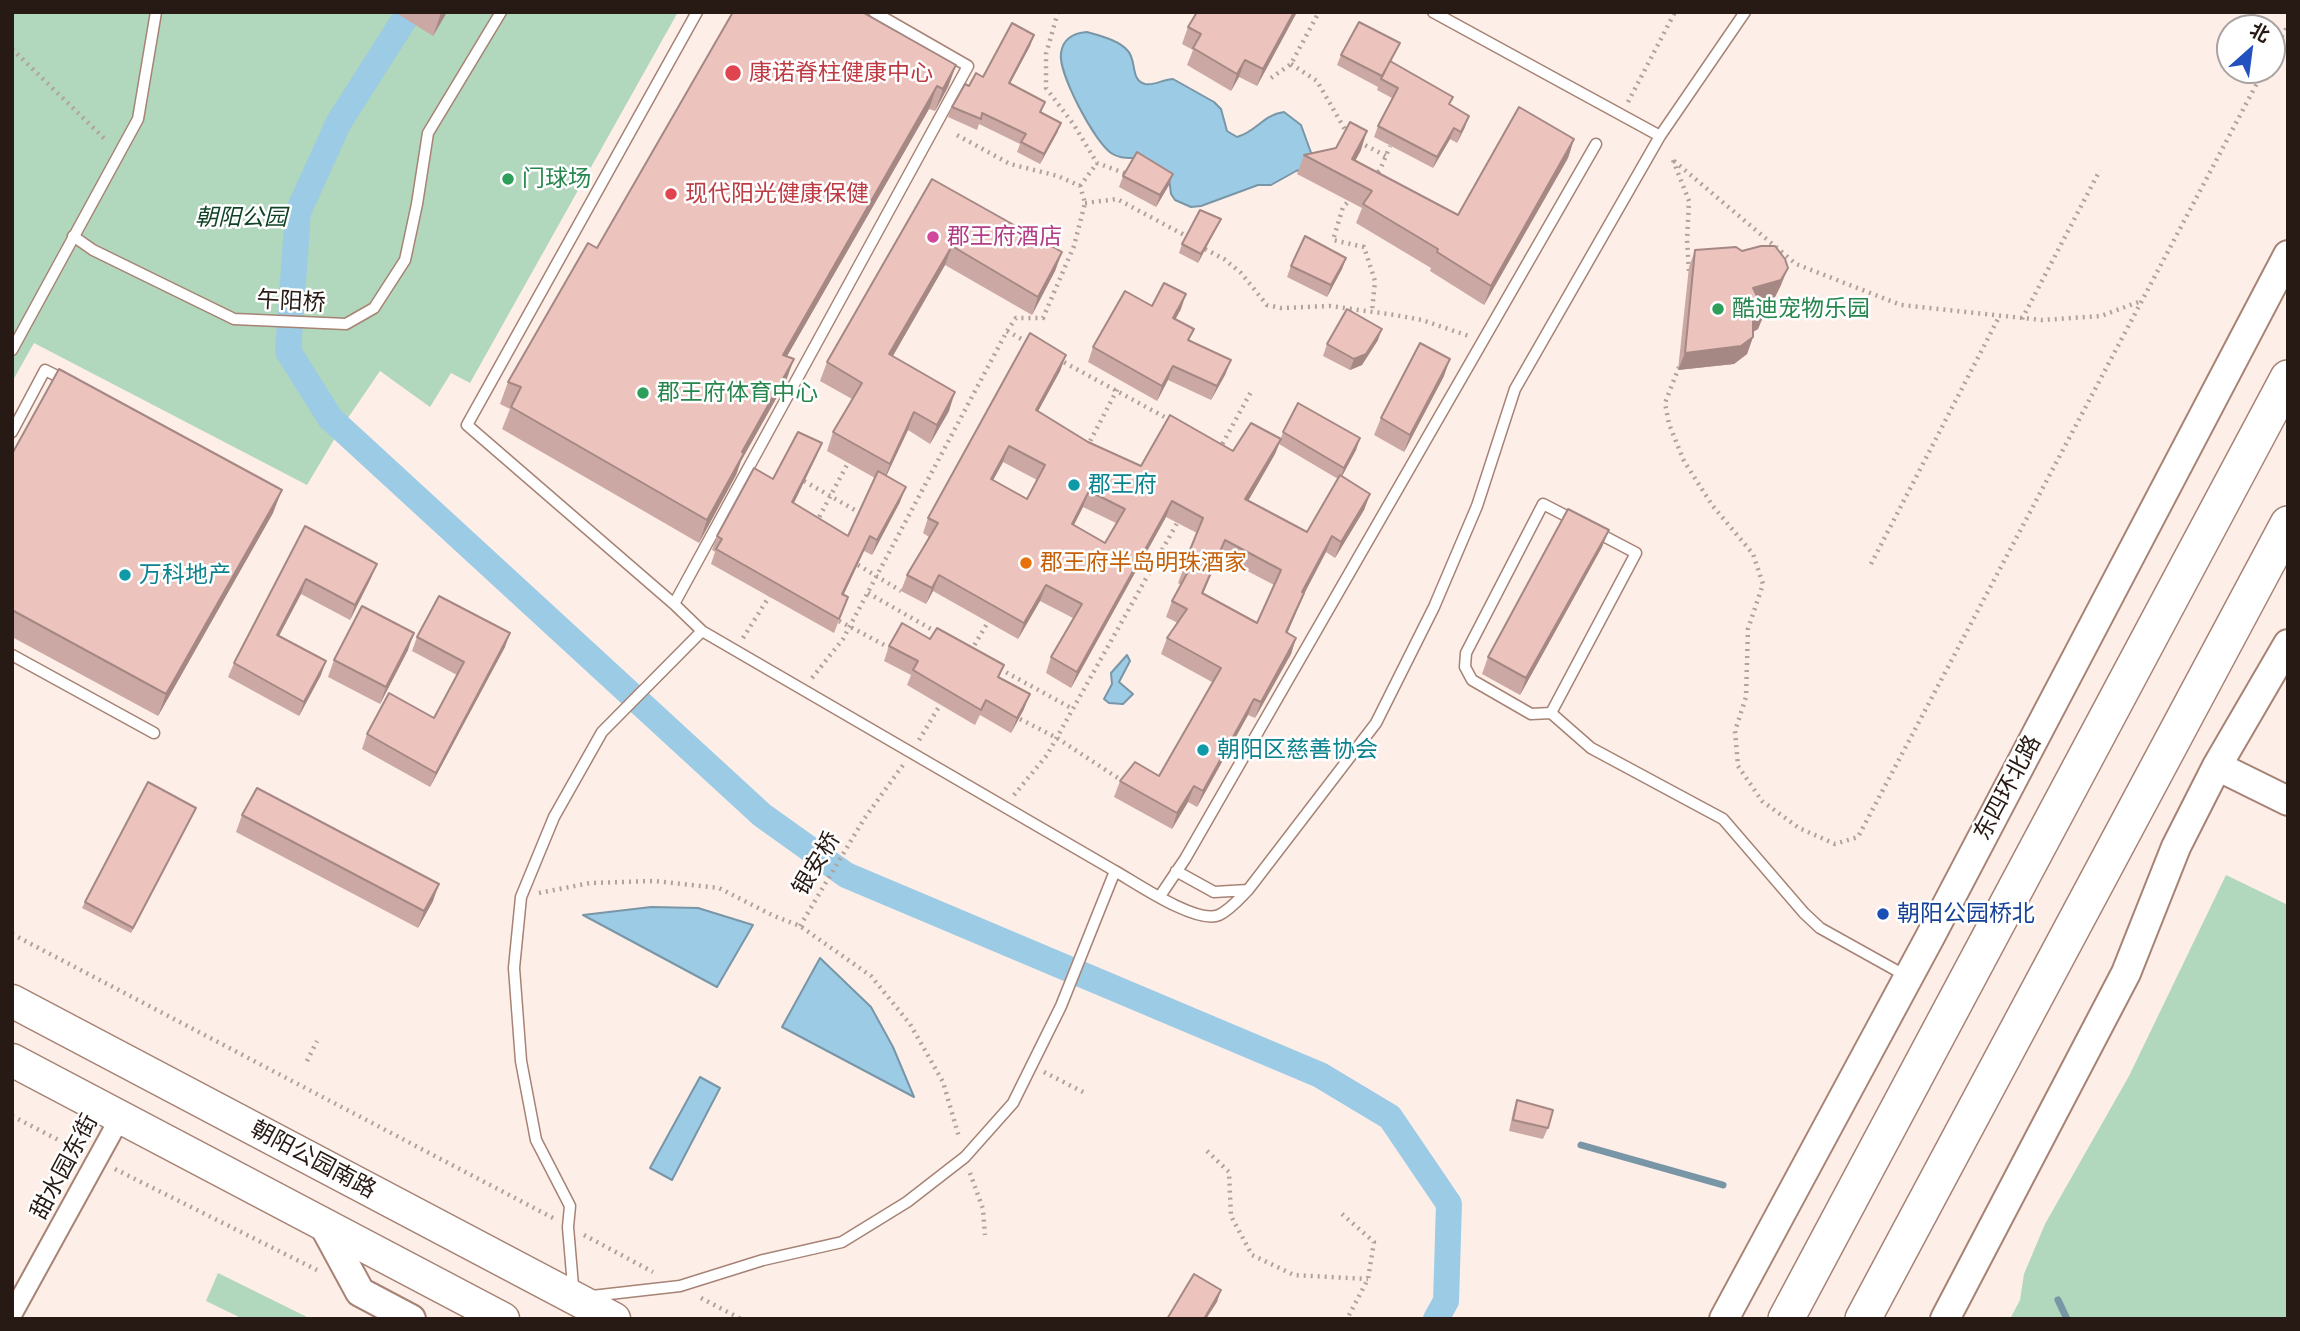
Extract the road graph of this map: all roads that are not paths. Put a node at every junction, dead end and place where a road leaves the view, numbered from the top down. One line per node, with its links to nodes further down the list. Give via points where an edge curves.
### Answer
1 (156, 12): 9 (lane, via 138,119)
2 (501, 12): 9 (lane, 午阳桥, via 428,133 405,260 374,308 346,324 234,319)
3 (697, 12): 16 (lane, via 467,425)
4 (874, 12): 16 (lane, via 968,65)
5 (1433, 12): 7 (lane)
6 (1745, 12): 7 (lane)
7 (1660, 136): 26 (lane, via 1515,389 1478,506 1377,723)
8 (1596, 144): 25 (lane)
9 (72, 236): 11 (lane)
10 (2288, 255): 28 (street, 东四环北路)
11 (12, 350)
12 (2288, 378): 39 (highway)
13 (81, 388): 14 (lane, via 46,370)
14 (12, 432)
15 (2288, 524): 40 (highway)
16 (674, 604): 17 (lane)
17 (702, 631): 24 (lane); 33 (lane, via 602,732 554,817 521,897 514,968 521,1061 536,1140 570,1206)
18 (2288, 644): 22 (street)
19 (12, 655): 21 (lane)
20 (1551, 713): 20 (lane, via 1636,553 1543,504 1466,653 1465,667 1472,680 1531,714); 28 (lane, via 1591,748 1723,819 1820,928)
21 (154, 733)
22 (2217, 766): 23 (street); 41 (street, via 2176,847 2126,974)
23 (2288, 802)
24 (1115, 872): 27 (lane); 33 (lane, via 1061,1006 1013,1103 965,1157 907,1202 842,1242 680,1286)
25 (1176, 872): 26 (lane, via 1214,892); 27 (lane)
26 (1248, 890): 27 (lane, via 1217,917 1194,914)
27 (1160, 896)
28 (1908, 977): 38 (street, 东四环北路)
29 (12, 1001): 33 (main road, 朝阳公园南路)
30 (12, 1060): 31 (main road)
31 (121, 1116): 32 (main road); 34 (street, 甜水园东街)
32 (322, 1222): 35 (street, via 360,1292); 36 (main road)
33 (574, 1298): 37 (main road, 朝阳公园南路)
34 (12, 1314)
35 (411, 1319)
36 (503, 1319)
37 (614, 1319)
38 (1724, 1319)
39 (1786, 1319)
40 (1863, 1319)
41 (1945, 1319)

